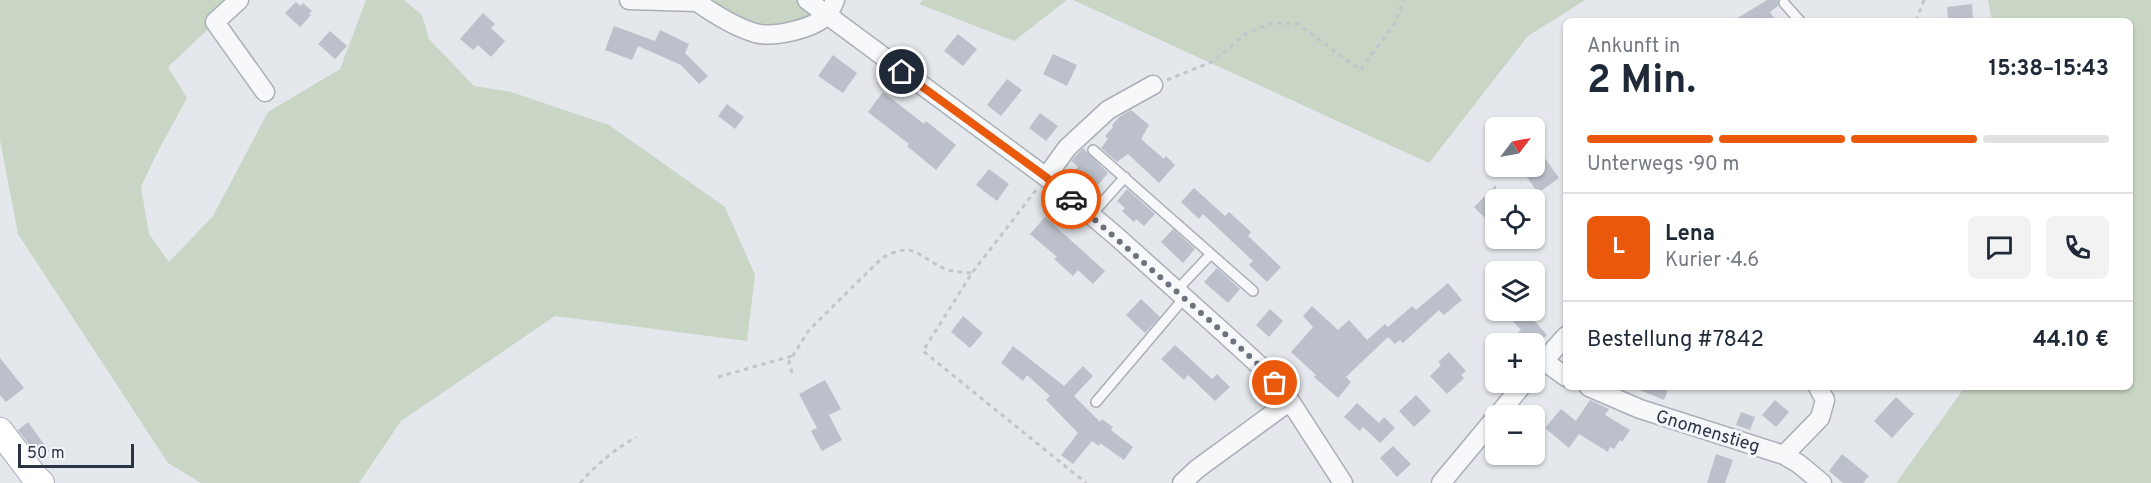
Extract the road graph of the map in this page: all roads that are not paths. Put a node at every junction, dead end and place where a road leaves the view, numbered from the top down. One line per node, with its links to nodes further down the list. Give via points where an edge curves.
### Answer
1 (239, 0): 9 (street, via 215,22)
2 (629, 0): 4 (street)
3 (807, 0): 6 (street)
4 (698, 1): 6 (street, via 715,14 756,33 780,34 802,28)
5 (1784, 3): 7 (lane)
6 (831, 8): 11 (street)
7 (1797, 18)
8 (1153, 85): 11 (street, via 1108,110 1067,148)
9 (265, 92)
10 (1093, 150): 12 (lane)
11 (1046, 177): 13 (street)
12 (1125, 177): 13 (lane); 14 (lane)
13 (1090, 215): 16 (street)
14 (1211, 254): 15 (lane); 16 (lane)
15 (1253, 291)
16 (1181, 294): 24 (street, via 1259,365); 25 (lane)
17 (1563, 339): 18 (street)
18 (1545, 360)
19 (1545, 369): 20 (street)
20 (1563, 376)
21 (1596, 390): 29 (street, Gnomenstieg, via 1640,410)
22 (1820, 390): 29 (street, via 1825,400 1820,418)
23 (1516, 393): 26 (street)
24 (1290, 401): 31 (street); 32 (street)
25 (1096, 402)
26 (1505, 405)
27 (1485, 429): 33 (street)
28 (0, 431): 30 (street)
29 (1784, 455): 34 (street, Gnomenstieg)
30 (41, 483)
31 (1182, 483)
32 (1343, 483)
33 (1441, 483)
34 (1822, 483)

